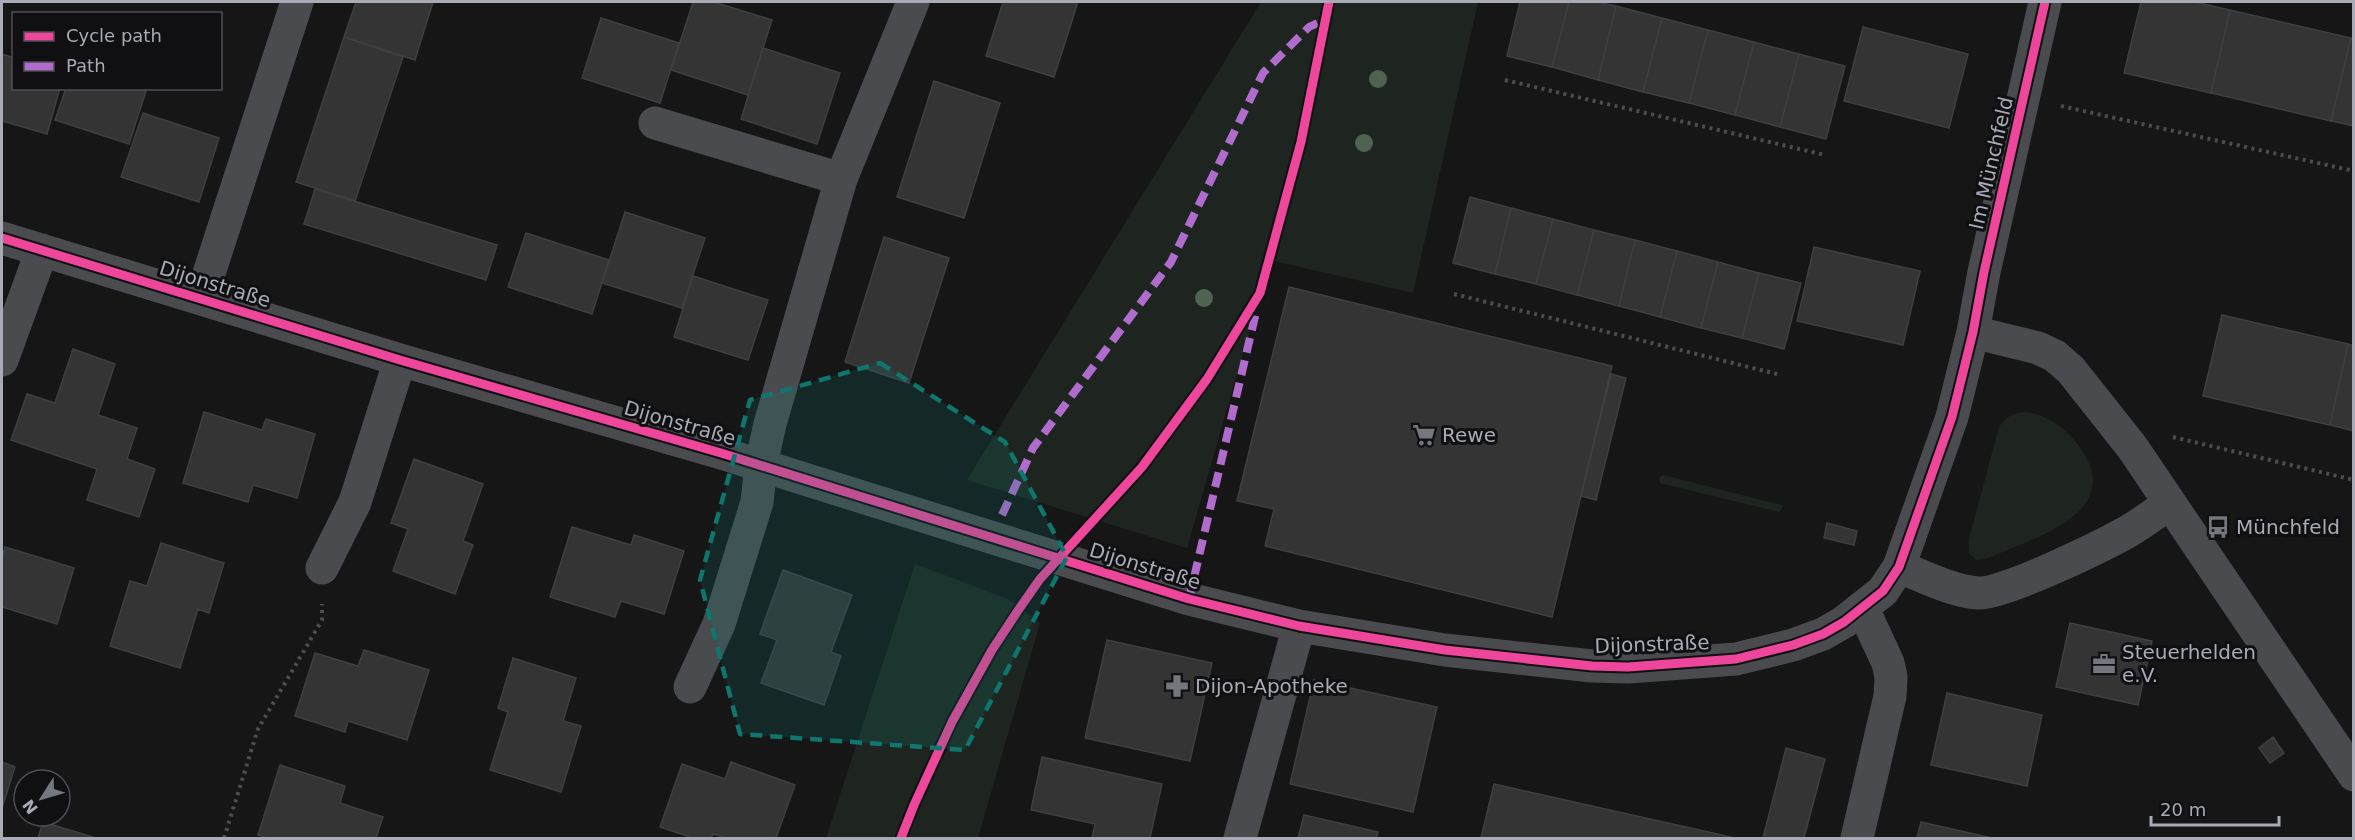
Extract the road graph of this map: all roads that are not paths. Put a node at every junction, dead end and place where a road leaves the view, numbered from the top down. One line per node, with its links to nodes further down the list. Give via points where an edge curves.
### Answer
1 (297, 2): 8 (street, Dijonstraße)
2 (913, 2): 5 (street)
3 (2045, 2): 9 (street, Im Münchfeld)
4 (655, 123): 5 (street)
5 (841, 179): 12 (street)
6 (2, 238): 7 (street, Dijonstraße)
7 (42, 250): 8 (street, Dijonstraße); 10 (street)
8 (201, 298): 11 (street, Dijonstraße)
9 (1973, 332): 13 (street, via 2038,348 2071,370 2132,447); 14 (street, Dijonstraße, via 1952,417)
10 (2, 360)
11 (400, 360): 12 (street, Dijonstraße); 15 (street, via 354,502)
12 (760, 465): 17 (street, Dijonstraße, via 1189,599); 18 (street, via 757,502 719,624)
13 (2169, 504): 14 (street, via 2129,531 2002,590 1980,594 1962,591); 19 (street)
14 (1899, 567): 16 (street, Dijonstraße, via 1883,591)
15 (322, 568)
16 (1863, 609): 17 (street, Dijonstraße, via 1823,634 1762,654 1628,667 1445,650); 21 (street, via 1891,677)
17 (1299, 626): 20 (street)
18 (690, 687)
19 (2354, 775)
20 (1240, 838)
21 (1857, 838)

